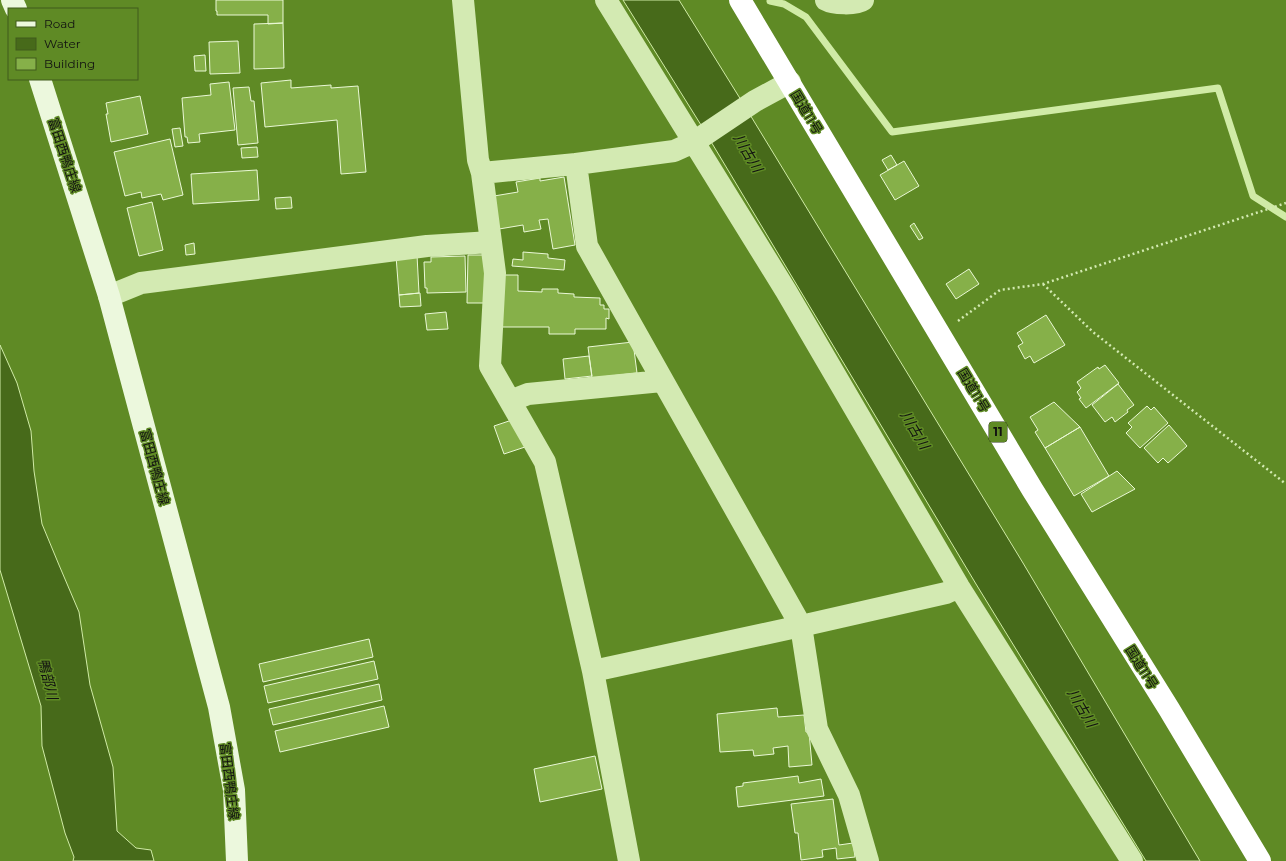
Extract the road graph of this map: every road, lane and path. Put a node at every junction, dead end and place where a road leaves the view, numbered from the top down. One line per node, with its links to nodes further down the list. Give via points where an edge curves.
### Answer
1 (463, 0): 10 (street, via 478,160)
2 (606, 0): 8 (street)
3 (740, 0): 7 (highway, 国道11号 / 11)
4 (826, 0): 5 (street, via 830,3 859,3)
5 (863, 0)
6 (40, 80): 14 (main road, 富田西鴨庄線)
7 (790, 82): 8 (street); 15 (highway, 国道11号 / 11)
8 (697, 139): 9 (street, via 674,151); 19 (street)
9 (576, 164): 10 (street); 16 (street, via 587,246)
10 (482, 173): 12 (street)
11 (1286, 203): 13 (path)
12 (490, 242): 14 (street, via 427,246 141,283); 17 (street, via 495,273 490,366)
13 (1043, 284): 15 (path, via 1000,290); 18 (path, via 1093,332)
14 (109, 296): 22 (main road, 富田西鴨庄線, via 219,707 234,790)
15 (939, 332): 26 (highway, 国道11号 / 11, via 1032,490 1169,709)
16 (662, 381): 17 (street, via 528,394); 20 (street)
17 (510, 401): 21 (street, via 545,462)
18 (1286, 484)
19 (959, 587): 20 (street, via 946,593); 25 (street)
20 (801, 626): 21 (street); 24 (street, via 817,729 849,795)
21 (593, 671): 23 (street)
22 (237, 861)
23 (629, 861)
24 (868, 861)
25 (1132, 861)
26 (1260, 861)

